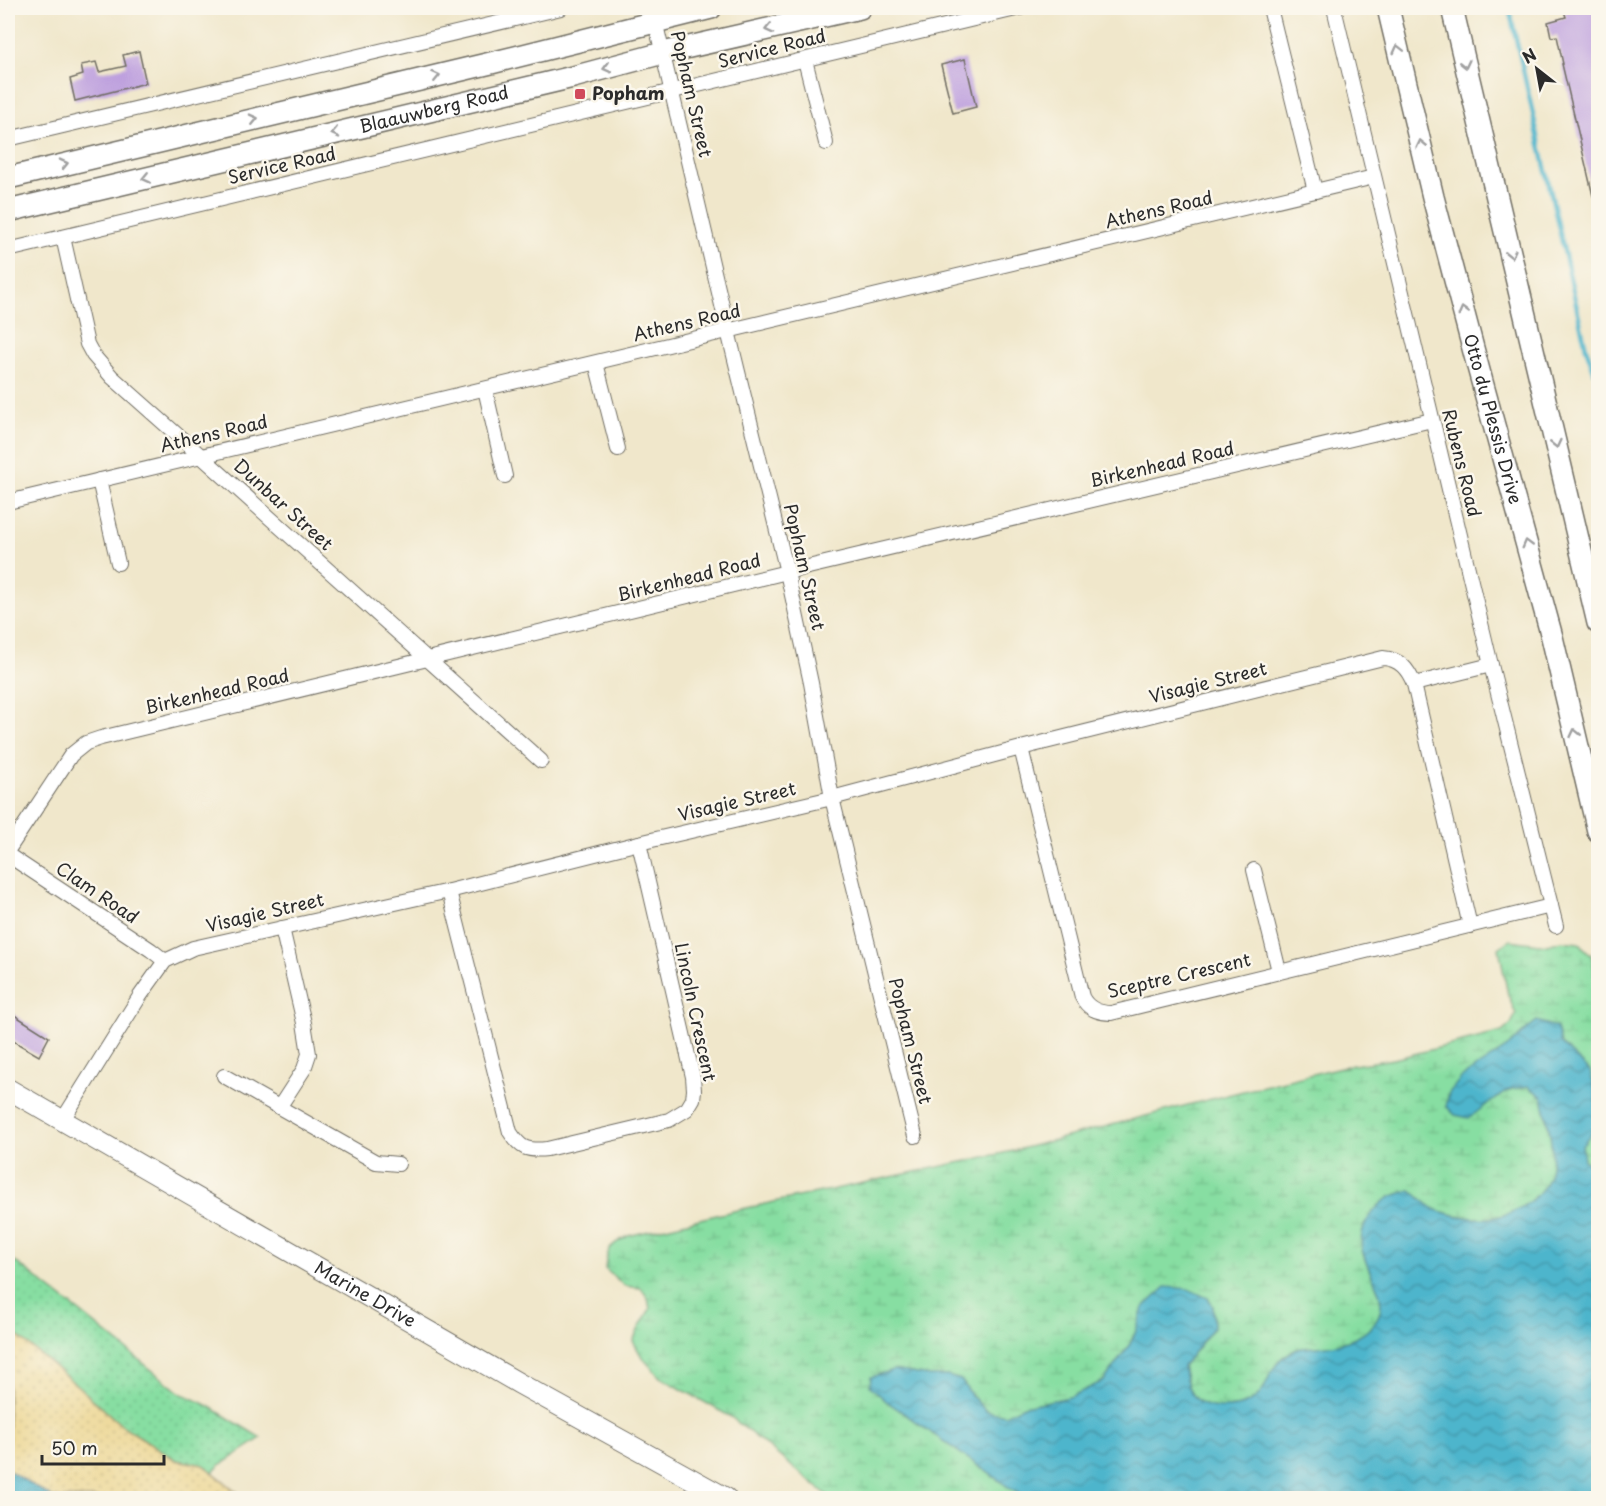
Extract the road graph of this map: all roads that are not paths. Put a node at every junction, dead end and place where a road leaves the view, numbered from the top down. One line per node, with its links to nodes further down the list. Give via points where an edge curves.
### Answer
1 (561, 8): 13 (street)
2 (711, 8): 9 (main road, Blaauwberg Road)
3 (860, 8): 10 (main road, Blaauwberg Road, one-way to 10)
4 (1020, 8): 11 (street, Service Road)
5 (1270, 8): 17 (street)
6 (1334, 8): 15 (street, Rubens Road)
7 (1388, 8): 39 (main road, Otto du Plessis Drive, one-way to 7, via 1552,637 1433,197)
8 (1452, 8): 32 (main road, one-way to 32)
9 (653, 14): 10 (street, Popham Street); 16 (main road, Blaauwberg Road, one-way to 9, via 491,63)
10 (663, 53): 12 (street, Popham Street); 18 (main road, Blaauwberg Road, one-way to 18)
11 (805, 60): 12 (street, Service Road); 14 (street)
12 (672, 92): 19 (street, Service Road); 21 (street, Popham Street)
13 (8, 140)
14 (826, 143)
15 (1374, 177): 17 (street, Athens Road); 24 (street, Rubens Road)
16 (8, 178)
17 (1314, 191): 21 (street, Athens Road)
18 (8, 211)
19 (63, 237): 20 (street, Service Road); 26 (street, Dunbar Street, via 87,344 93,355 112,377)
20 (8, 250)
21 (728, 332): 22 (street, Athens Road); 31 (street, Popham Street)
22 (596, 363): 23 (street, Athens Road); 25 (street)
23 (485, 389): 26 (street, Athens Road); 27 (street)
24 (1432, 420): 31 (street, Birkenhead Road); 34 (street, Rubens Road)
25 (618, 449)
26 (201, 456): 28 (street, Athens Road); 33 (street, Dunbar Street)
27 (505, 476)
28 (99, 480): 29 (street, Athens Road); 30 (street)
29 (8, 502)
30 (118, 563)
31 (787, 572): 33 (street, Birkenhead Road); 38 (street, Popham Street, via 812,683)
32 (1599, 623)
33 (428, 660): 37 (street, Dunbar Street); 41 (street, Birkenhead Road, via 86,743 71,755)
34 (1491, 665): 35 (street); 45 (street, Rubens Road)
35 (1414, 684): 36 (street, Visagie Street, via 1402,664 1383,658); 46 (street)
36 (1021, 747): 38 (street, Visagie Street); 50 (street, Sceptre Crescent, via 1082,997 1090,1008 1111,1012)
37 (542, 761)
38 (831, 798): 40 (street, Visagie Street); 55 (street, Popham Street)
39 (1599, 831)
40 (639, 843): 44 (street, Visagie Street); 44 (street, Lincoln Crescent, via 693,1077 693,1099 687,1109 669,1120 547,1149 533,1150 518,1144 510,1132)
41 (8, 850)
42 (8, 855): 49 (street, Clam Road)
43 (1254, 870): 50 (street)
44 (449, 891): 48 (street, Visagie Street)
45 (1551, 906): 46 (street, Sceptre Crescent); 47 (street, Rubens Road)
46 (1470, 926): 50 (street, Sceptre Crescent)
47 (1556, 926)
48 (282, 928): 49 (street, Visagie Street, via 193,948); 53 (street, via 309,1054)
49 (165, 961): 54 (street, Visagie Street)
50 (1279, 971)
51 (224, 1076): 53 (street)
52 (8, 1089): 54 (main road, Marine Drive)
53 (280, 1106): 56 (street, via 376,1162)
54 (62, 1121): 57 (main road, Marine Drive)
55 (915, 1136)
56 (398, 1164)
57 (726, 1498)

